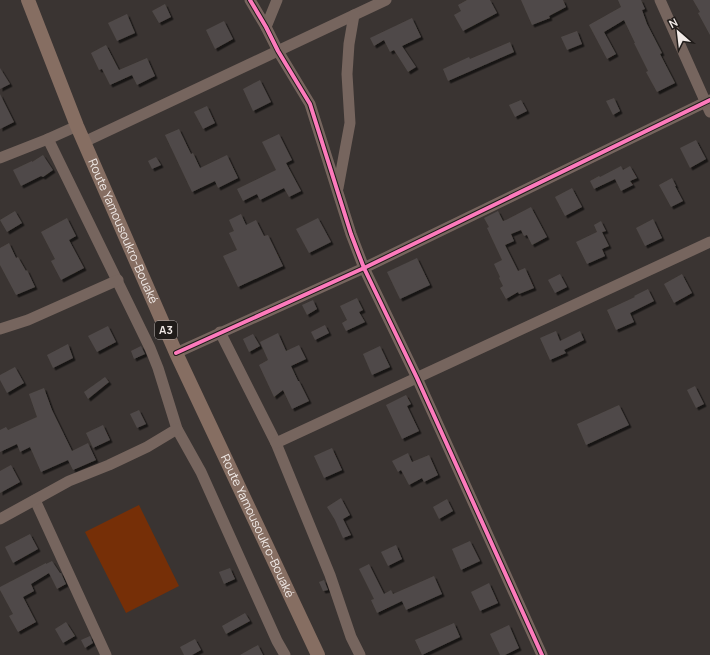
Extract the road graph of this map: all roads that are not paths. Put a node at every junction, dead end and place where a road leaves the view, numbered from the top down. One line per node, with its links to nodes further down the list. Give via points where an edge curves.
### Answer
1 (28, 0): 10 (main road, Route Yamousoukro-Bouaké / A3)
2 (250, 0): 7 (street)
3 (277, 0): 7 (street)
4 (386, 0): 6 (street)
5 (660, 0): 9 (street)
6 (354, 15): 8 (street); 14 (street, via 347,74 350,123)
7 (266, 27): 8 (street)
8 (278, 51): 12 (street); 14 (street, via 310,104)
9 (708, 105): 16 (street)
10 (77, 126): 11 (street); 12 (main road, Route Yamousoukro-Bouaké / A3)
11 (48, 139): 13 (street); 17 (street)
12 (84, 142): 20 (main road, Route Yamousoukro-Bouaké / A3)
13 (0, 158)
14 (337, 191): 16 (street)
15 (710, 242): 21 (street)
16 (364, 268): 19 (street); 21 (street)
17 (118, 280): 18 (street, via 28,320); 22 (street, via 158,368)
18 (0, 329)
19 (220, 332): 20 (street); 23 (street)
20 (176, 353): 28 (main road, Route Yamousoukro-Bouaké / A3)
21 (417, 378): 23 (street); 30 (street)
22 (177, 429): 24 (street, via 148,447 69,481); 27 (street, via 201,472)
23 (276, 443): 29 (street)
24 (35, 500): 25 (street); 26 (street)
25 (0, 519)
26 (106, 655)
27 (285, 655)
28 (318, 655)
29 (360, 655)
30 (542, 655)

